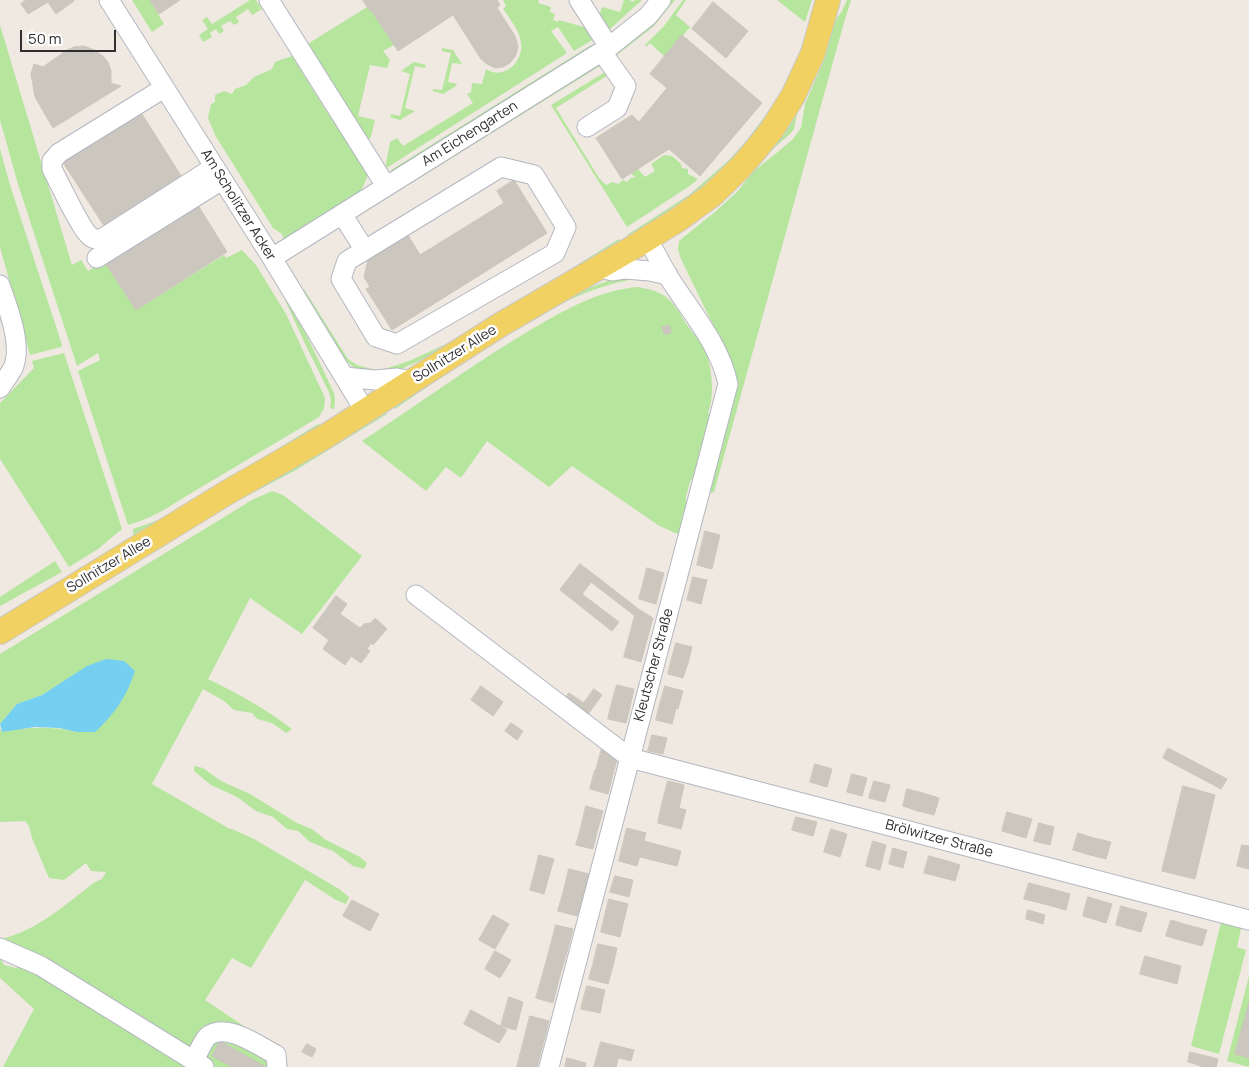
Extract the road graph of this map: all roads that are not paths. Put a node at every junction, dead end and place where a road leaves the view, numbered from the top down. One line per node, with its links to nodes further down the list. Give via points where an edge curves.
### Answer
1 (109, 0): 7 (street, Am Scholitzer Acker)
2 (269, 0): 10 (street)
3 (662, 0): 6 (street, Am Eichengarten, via 648,16)
4 (828, 0): 12 (main road, Sollnitzer Allee, via 804,76 771,131 712,195)
5 (585, 4): 6 (street)
6 (605, 50): 8 (street, via 626,86 617,108); 10 (street, Am Eichengarten)
7 (164, 88): 9 (street, Am Scholitzer Acker); 9 (street, via 59,153 52,161 52,169 80,222 90,237 103,238)
8 (587, 127)
9 (218, 173): 14 (street); 15 (street, Am Scholitzer Acker)
10 (386, 186): 11 (street, Am Eichengarten)
11 (342, 214): 13 (street); 15 (street, Am Eichengarten)
12 (647, 239): 16 (main road, Sollnitzer Allee); 17 (street, Kleutscher Straße)
13 (364, 249): 13 (street, via 347,261 341,279 376,337 396,344 555,253 566,227 534,175 501,167)
14 (97, 258)
15 (272, 258): 19 (street, Am Scholitzer Acker)
16 (598, 268): 17 (street); 20 (main road, Sollnitzer Allee)
17 (668, 275): 25 (street, Kleutscher Straße, via 711,342 725,369 728,384)
18 (0, 285): 21 (street, via 17,348 12,369)
19 (346, 377): 20 (street); 22 (street, Am Scholitzer Acker)
20 (413, 381): 22 (main road, Sollnitzer Allee)
21 (0, 388)
22 (365, 411): 24 (main road, Sollnitzer Allee)
23 (416, 595): 25 (street)
24 (0, 632)
25 (630, 758): 26 (street, Brölwitzer Straße); 30 (street, Kleutscher Straße)
26 (1249, 920)
27 (0, 948): 28 (street, via 41,966)
28 (199, 1064): 29 (street, via 208,1037 222,1031 237,1034 276,1055)
29 (277, 1067)
30 (549, 1067)

